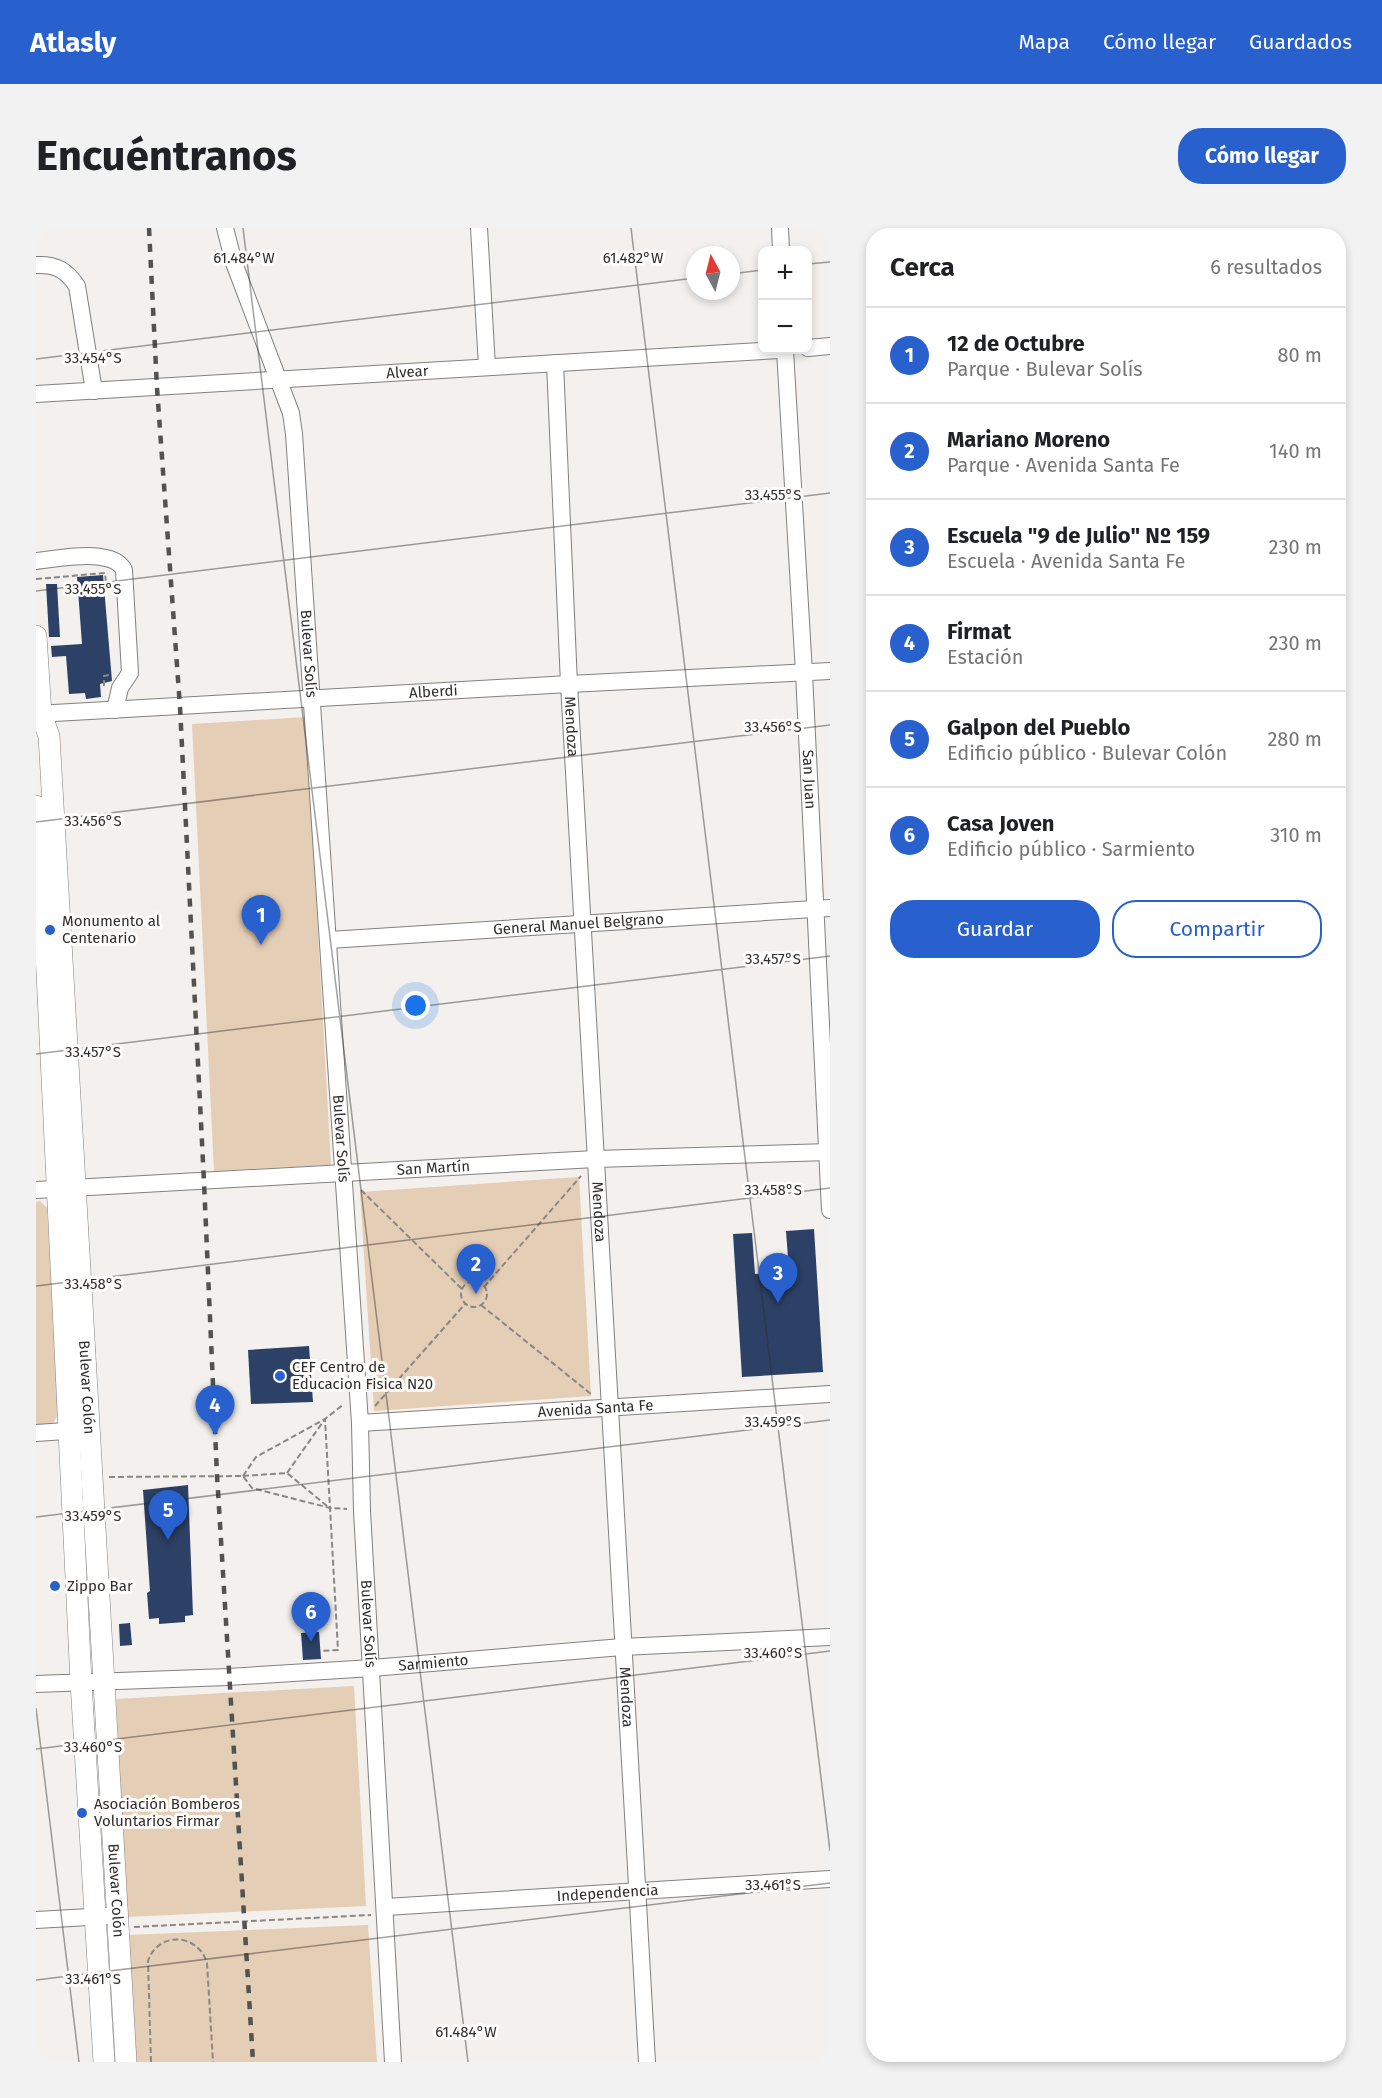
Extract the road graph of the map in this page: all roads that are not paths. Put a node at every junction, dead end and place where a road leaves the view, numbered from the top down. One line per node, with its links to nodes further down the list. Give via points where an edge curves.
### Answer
1 (225, 228): 12 (street, Bulevar Solís)
2 (478, 228): 11 (street)
3 (780, 228): 4 (street)
4 (781, 246)
5 (36, 264): 13 (street, via 56,266 67,272 77,286)
6 (830, 346): 7 (street)
7 (812, 348)
8 (758, 351): 10 (street, Alvear)
9 (785, 354): 18 (street, San Juan)
10 (555, 363): 11 (street, Alvear); 19 (street, Mendoza)
11 (487, 367): 12 (street, Alvear)
12 (277, 380): 13 (street, Alvear); 20 (street, Bulevar Solís, via 291,413 294,434)
13 (94, 391): 14 (street, Alvear)
14 (36, 394)
15 (36, 561): 21 (street, via 96,556 121,563 130,674 120,688)
16 (36, 636): 22 (main road, Bulevar Colón)
17 (830, 671): 18 (street, Alberdi)
18 (804, 673): 19 (street, Alberdi); 24 (street, San Juan)
19 (569, 684): 20 (street, Alberdi); 25 (street, Mendoza)
20 (312, 700): 21 (street, Alberdi); 26 (street, Bulevar Solís)
21 (115, 710): 22 (street, Alberdi)
22 (38, 718): 27 (main road, Bulevar Colón, via 49,736)
23 (36, 806): 27 (main road, Bulevar Colón)
24 (823, 908): 25 (street, General Manuel Belgrano); 28 (street, San Juan)
25 (582, 923): 26 (street, General Manuel Belgrano); 29 (street, Mendoza)
26 (328, 940): 30 (street, Bulevar Solís)
27 (48, 952): 31 (main road, Bulevar Colón)
28 (828, 1152): 29 (street, San Martín); 33 (street, San Juan)
29 (595, 1160): 30 (street, San Martín); 35 (street, Mendoza)
30 (344, 1174): 31 (street, San Martín); 36 (street, Bulevar Solís)
31 (66, 1189): 32 (street, San Martín); 37 (main road, Bulevar Colón)
32 (36, 1190)
33 (830, 1210)
34 (830, 1394): 35 (street, Avenida Santa Fe)
35 (609, 1407): 36 (street, Avenida Santa Fe); 40 (street, Mendoza)
36 (360, 1423): 41 (street, Bulevar Solís)
37 (79, 1430): 38 (street); 42 (main road, Bulevar Colón); 43 (main road, Bulevar Colón, via 91,1477)
38 (36, 1433)
39 (830, 1637): 40 (street, Sarmiento)
40 (622, 1647): 41 (street, Sarmiento); 46 (street, Mendoza)
41 (372, 1668): 43 (street, Sarmiento); 47 (street, Bulevar Solís)
42 (81, 1682): 43 (street, Sarmiento); 44 (street, Sarmiento); 48 (main road, Bulevar Colón)
43 (103, 1682): 50 (main road, Bulevar Colón)
44 (36, 1684)
45 (830, 1879): 46 (street, Independencia)
46 (636, 1891): 47 (street, Independencia); 54 (street, Mendoza)
47 (386, 1910): 53 (street, Bulevar Solís)
48 (96, 1916): 49 (street); 50 (street); 51 (main road, Bulevar Colón)
49 (36, 1920)
50 (118, 1922): 52 (main road, Bulevar Colón)
51 (104, 2062)
52 (126, 2062)
53 (393, 2062)
54 (647, 2062)

